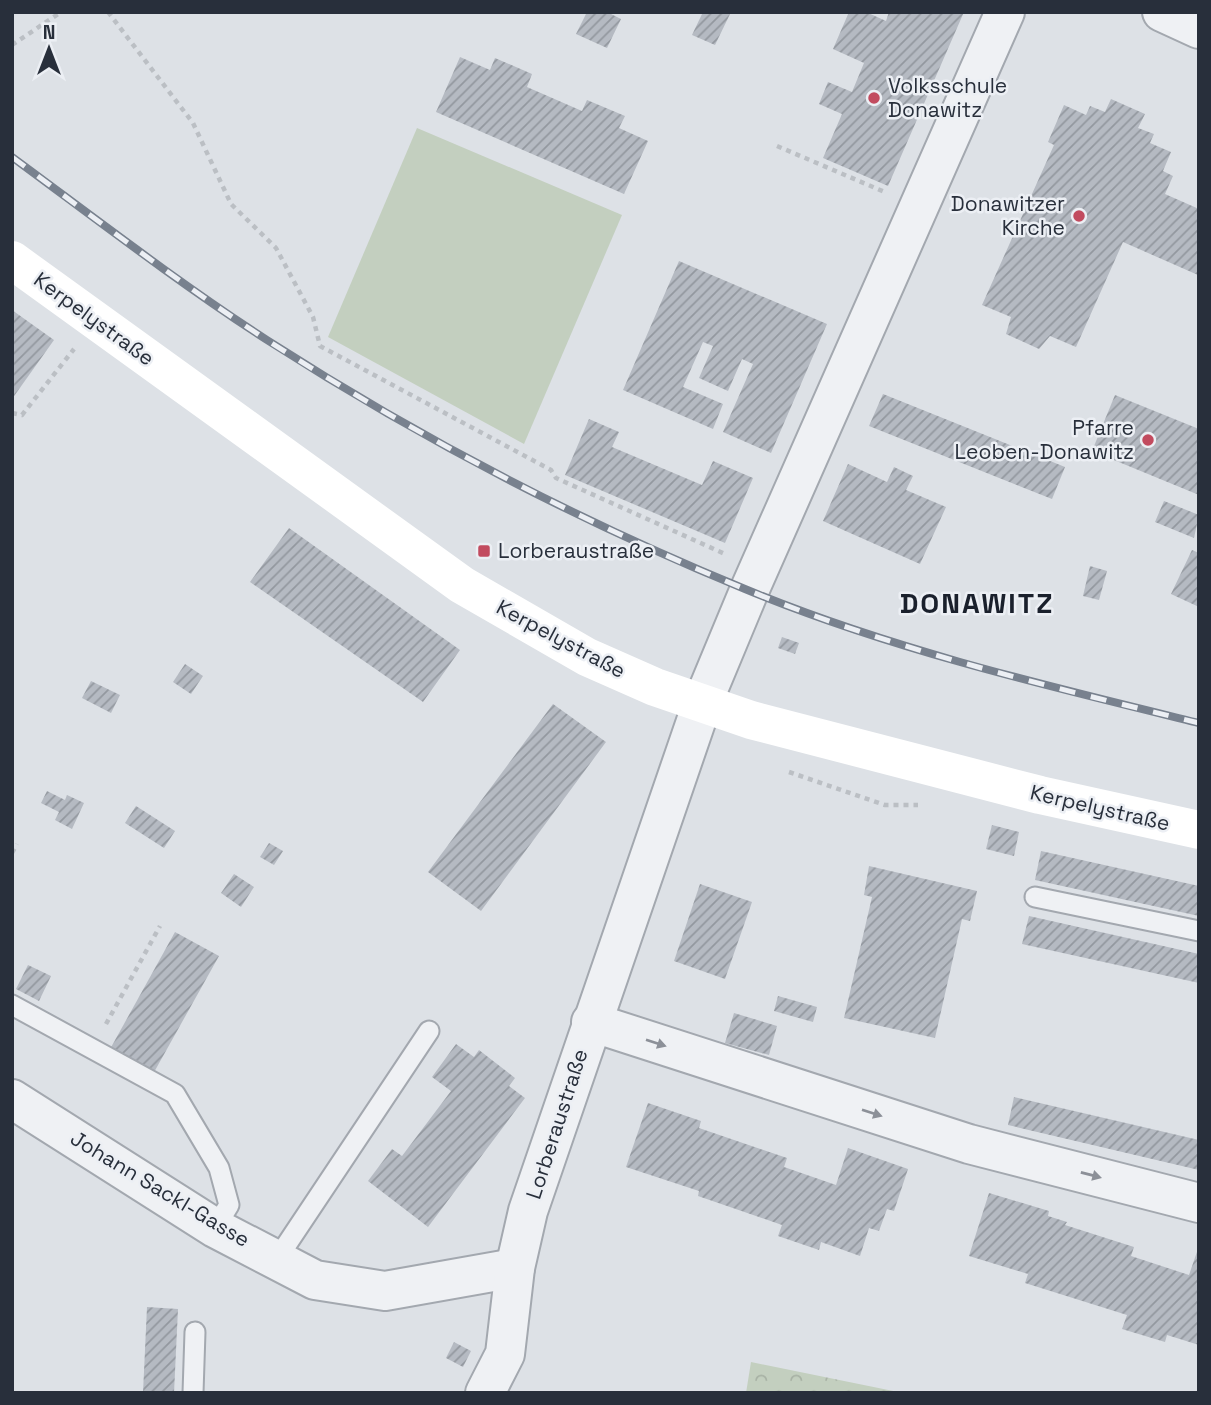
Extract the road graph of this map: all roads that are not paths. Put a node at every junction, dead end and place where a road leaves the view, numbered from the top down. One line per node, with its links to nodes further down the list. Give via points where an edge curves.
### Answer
1 (1005, 12): 5 (street, Lorberaustraße)
2 (1162, 12): 3 (street)
3 (1199, 29)
4 (12, 260): 5 (main road, Kerpelystraße, via 462,584 586,657)
5 (702, 704): 6 (main road, Kerpelystraße, via 871,753); 10 (street, Lorberaustraße)
6 (1199, 830)
7 (1035, 897): 8 (lane)
8 (1199, 931)
9 (12, 1004): 14 (lane, via 176,1094 219,1168 229,1205)
10 (591, 1022): 13 (street, one-way to 13, via 969,1144); 16 (street, Lorberaustraße, via 528,1211)
11 (429, 1031): 15 (lane)
12 (12, 1099): 14 (street, Johann Sackl-Gasse)
13 (1199, 1203)
14 (215, 1228): 15 (street, Johann Sackl-Gasse)
15 (277, 1259): 16 (street, Johann Sackl-Gasse, via 316,1280 385,1291)
16 (515, 1268): 18 (street, Lorberaustraße)
17 (195, 1332): 19 (lane)
18 (505, 1354): 20 (street); 21 (street)
19 (193, 1393)
20 (485, 1393)
21 (518, 1393)

